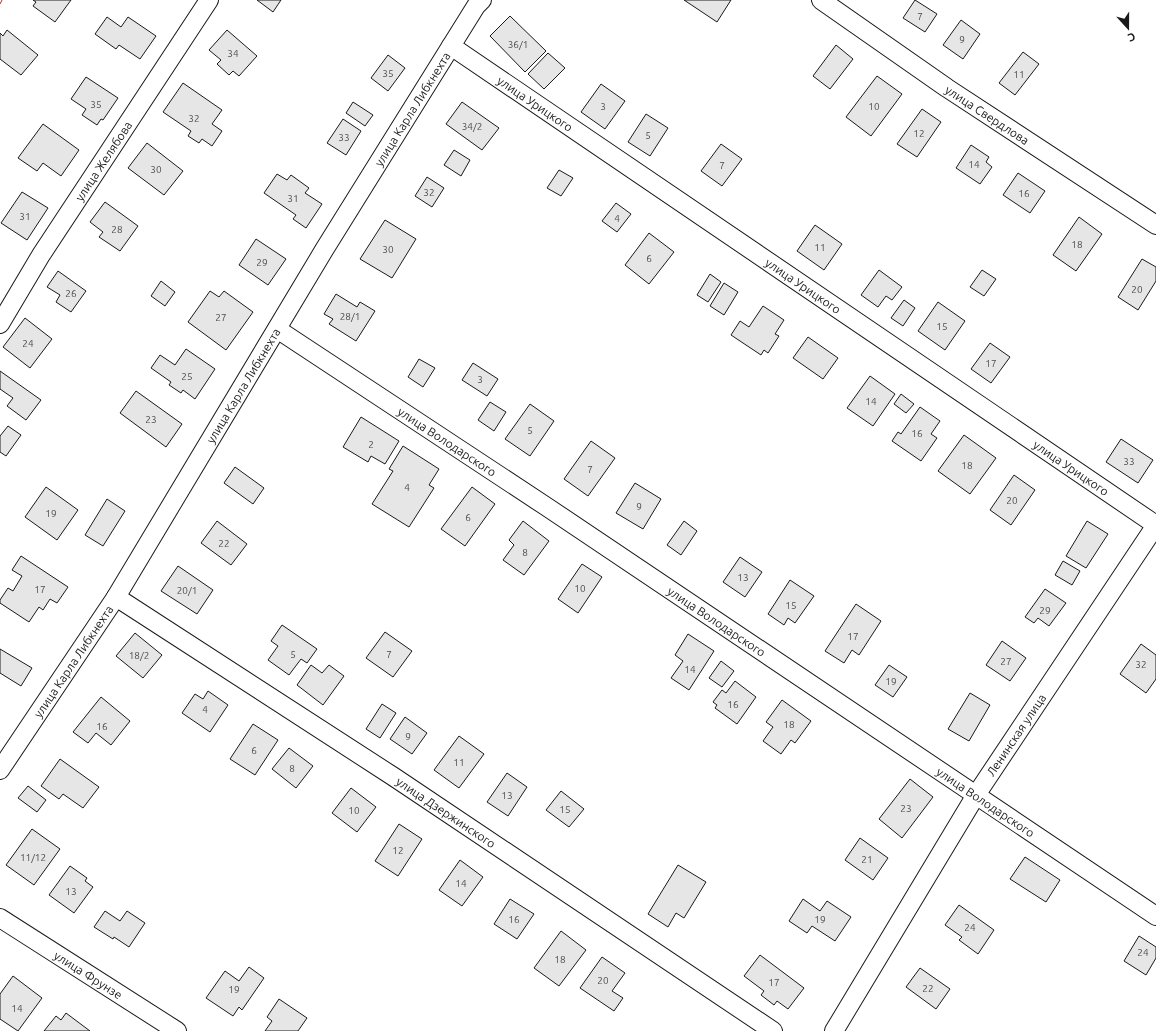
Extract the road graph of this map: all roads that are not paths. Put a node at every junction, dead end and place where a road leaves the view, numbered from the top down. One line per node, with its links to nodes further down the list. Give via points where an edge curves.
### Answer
1 (210, 0): 6 (street, улица Желябова, via 41,255)
2 (821, 0): 5 (street, улица Свердлова, via 947,88)
3 (475, 2): 4 (street, улица Карла Либкнехта)
4 (451, 46): 7 (street, улица Карла Либкнехта); 8 (street, улица Урицкого)
5 (1156, 225)
6 (0, 324)
7 (277, 328): 9 (street, улица Карла Либкнехта); 11 (street, улица Володарского)
8 (1156, 525): 11 (street, Ленинская улица)
9 (116, 597): 10 (street, улица Карла Либкнехта); 15 (street, улица Дзержинского, via 394,777)
10 (0, 770)
11 (976, 795): 12 (street, улица Володарского); 16 (street, Ленинская улица)
12 (1156, 916)
13 (0, 918): 14 (street, улица Фрунзе)
14 (177, 1031)
15 (773, 1031)
16 (834, 1031)

